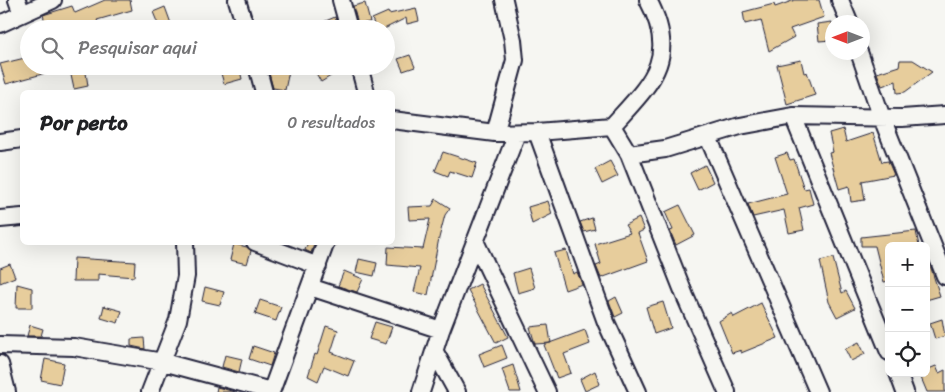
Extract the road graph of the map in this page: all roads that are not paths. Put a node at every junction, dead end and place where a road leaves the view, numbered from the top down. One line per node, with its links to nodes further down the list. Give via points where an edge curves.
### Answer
1 (53, 0): 7 (street)
2 (237, 0): 9 (street)
3 (342, 0): 10 (street)
4 (504, 0): 22 (street, via 515,60)
5 (648, 0): 21 (street, via 659,22 660,62 648,85)
6 (840, 0): 8 (street)
7 (19, 7): 11 (street)
8 (846, 15)
9 (243, 20)
10 (347, 20)
11 (0, 24)
12 (862, 60): 19 (street)
13 (259, 75): 15 (street)
14 (361, 75): 16 (street)
15 (263, 90)
16 (365, 90)
17 (945, 115): 19 (street)
18 (793, 116): 19 (street); 25 (street, via 740,126); 39 (street)
19 (882, 118): 36 (street)
20 (395, 120): 22 (street)
21 (612, 126): 23 (street); 28 (street)
22 (495, 132): 24 (street)
23 (537, 132): 24 (street); 51 (street, via 606,322)
24 (517, 133): 31 (street)
25 (708, 137): 28 (street, via 665,149); 53 (street)
26 (20, 139): 27 (street)
27 (0, 142)
28 (629, 154): 52 (street)
29 (0, 218): 30 (street)
30 (20, 218)
31 (475, 241): 38 (street); 50 (street)
32 (185, 245): 42 (street, via 186,276 178,320)
33 (263, 245): 35 (street)
34 (325, 245): 35 (street)
35 (318, 266): 37 (street)
36 (945, 276)
37 (310, 287): 38 (street); 47 (street)
38 (441, 330): 41 (street)
39 (885, 342)
40 (0, 345): 42 (street, via 74,347)
41 (435, 352): 48 (street); 49 (street)
42 (162, 362): 46 (street); 47 (street)
43 (0, 364): 45 (street)
44 (899, 377): 54 (street)
45 (7, 392)
46 (150, 392)
47 (271, 392)
48 (421, 392)
49 (457, 392)
50 (547, 392)
51 (638, 392)
52 (727, 392)
53 (818, 392)
54 (905, 392)

